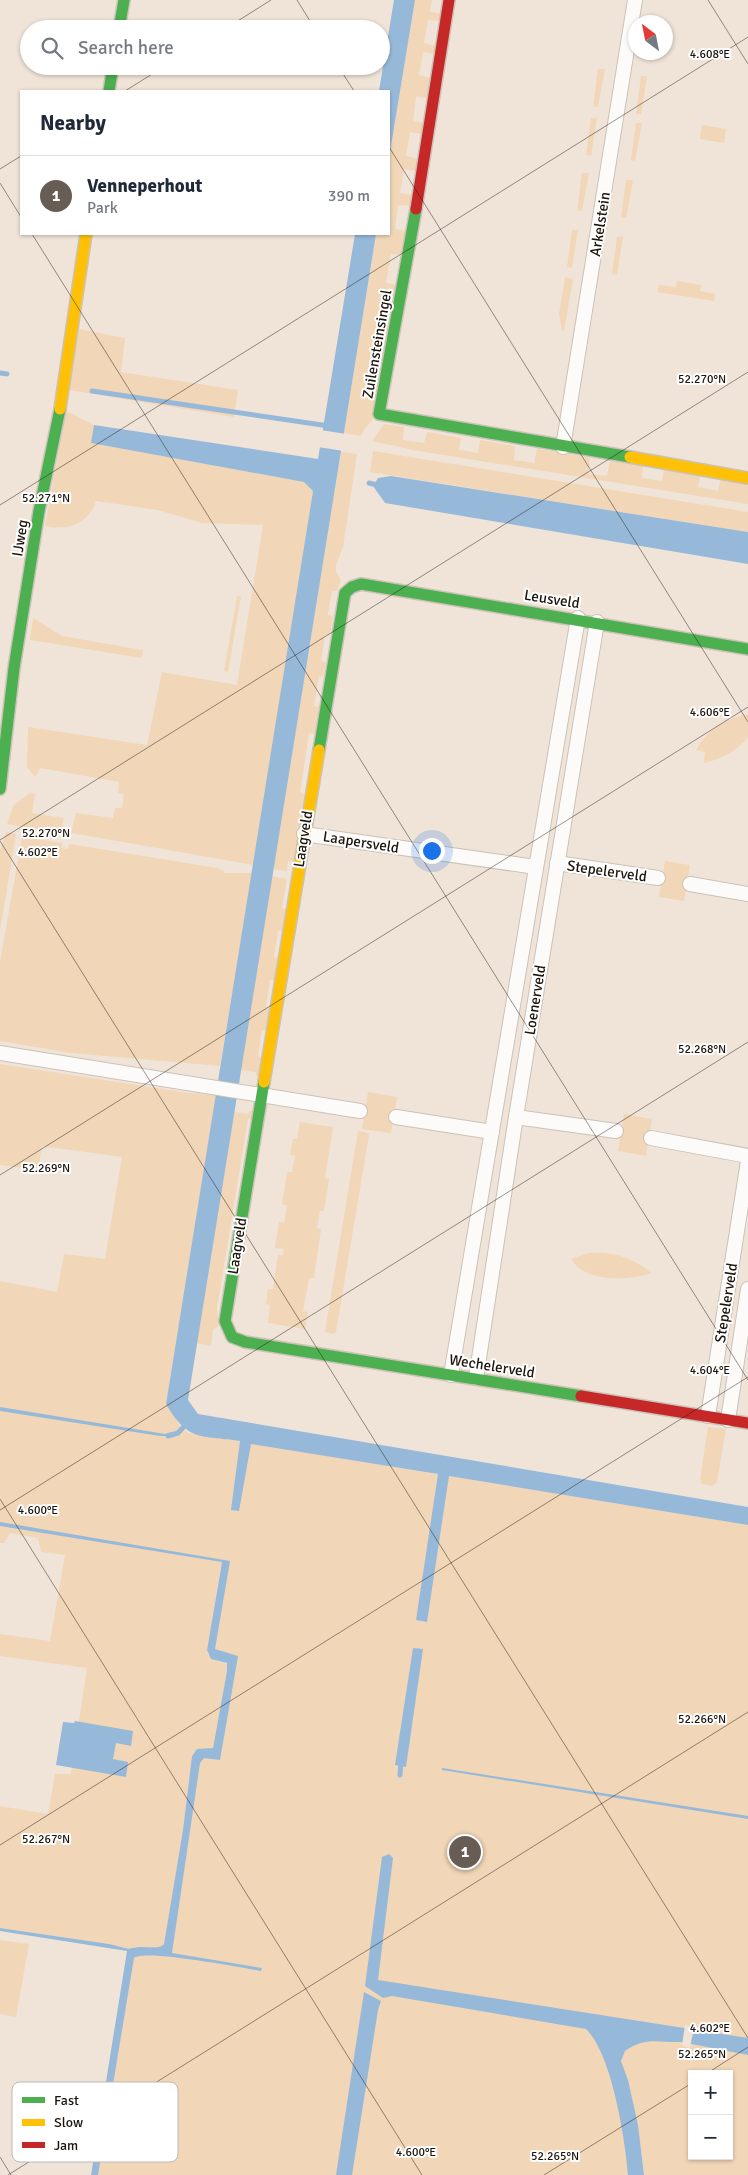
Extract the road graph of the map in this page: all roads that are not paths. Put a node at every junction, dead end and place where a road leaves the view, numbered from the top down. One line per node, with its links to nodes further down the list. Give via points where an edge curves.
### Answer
1 (124, 0): 4 (street)
2 (449, 0): 8 (street, Zuilensteinsingel, via 410,247 379,414)
3 (635, 0): 8 (street, Arkelstein)
4 (121, 20)
5 (112, 75): 6 (street)
6 (109, 90)
7 (86, 235): 14 (street, IJweg, via 56,432 14,668)
8 (564, 447): 9 (street, Zuilensteinsingel)
9 (748, 478)
10 (352, 587): 11 (street, Leusveld, via 361,584); 15 (street, Laagveld, via 343,598)
11 (578, 618): 12 (street, Leusveld); 17 (street, Loenerveld)
12 (597, 622): 13 (street, Leusveld); 16 (street, Loenerveld)
13 (748, 649)
14 (0, 789)
15 (304, 834): 17 (street, Laapersveld); 22 (street, Laagveld)
16 (557, 864): 18 (street, Stepelerveld); 25 (street, Loenerveld)
17 (536, 867): 27 (street, Loenerveld)
18 (658, 878)
19 (690, 884): 20 (street)
20 (748, 894)
21 (0, 1052): 22 (street)
22 (256, 1094): 23 (street); 32 (street, Laagveld, via 225,1321)
23 (360, 1111)
24 (396, 1117): 27 (street)
25 (516, 1117): 26 (street); 34 (street, Loenerveld)
26 (616, 1131)
27 (492, 1132): 33 (street, Loenerveld)
28 (651, 1138): 29 (street)
29 (748, 1156)
30 (748, 1161): 35 (street, Stepelerveld)
31 (748, 1289): 36 (street, Stepelerveld)
32 (232, 1337): 33 (street, Wechelerveld, via 245,1342)
33 (451, 1375): 34 (street, Wechelerveld)
34 (476, 1378): 35 (street, Wechelerveld)
35 (708, 1416): 36 (street, Wechelerveld)
36 (728, 1420): 37 (street, Wechelerveld)
37 (748, 1423)

